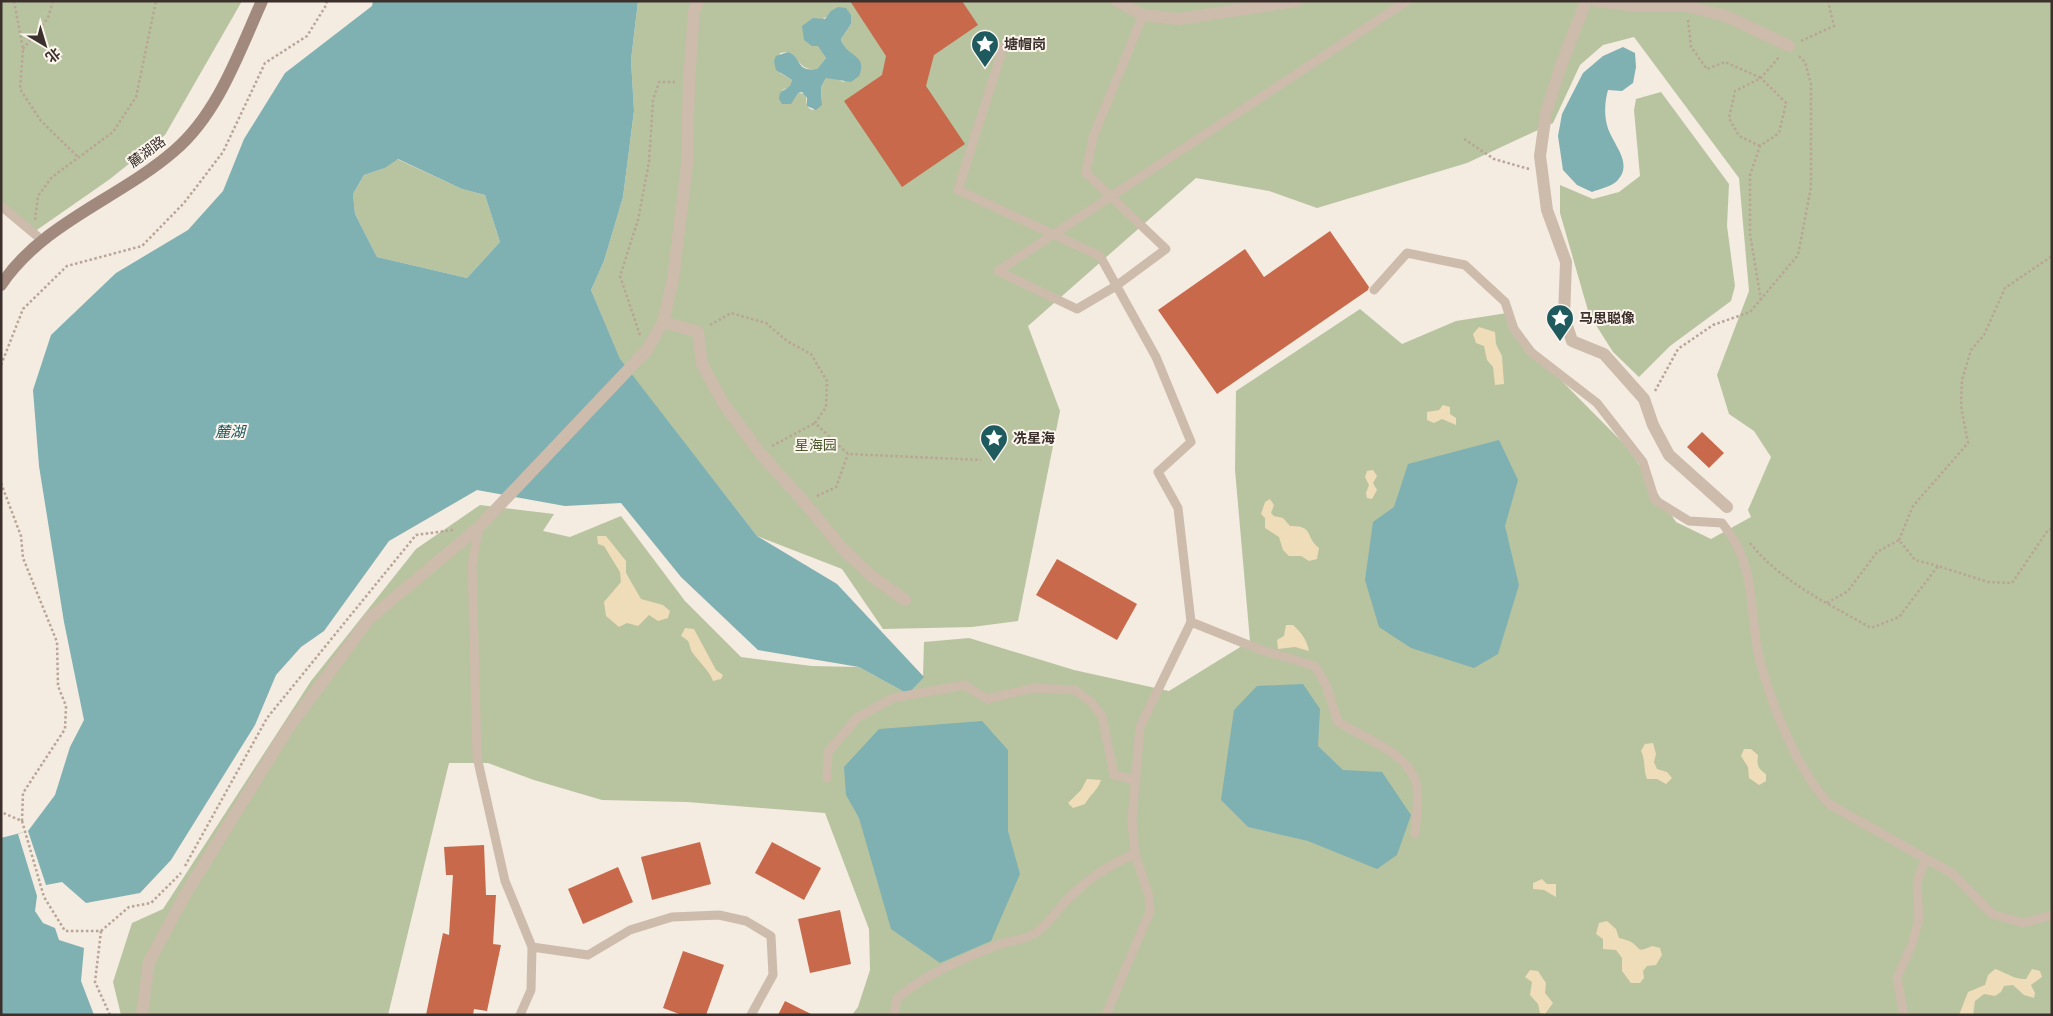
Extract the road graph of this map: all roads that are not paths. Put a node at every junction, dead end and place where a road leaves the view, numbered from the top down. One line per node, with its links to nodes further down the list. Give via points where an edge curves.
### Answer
1 (262, 1): 14 (main road, 麓湖路, via 210,107 193,132 168,156)
2 (698, 1): 18 (street, via 694,11 689,81 687,165 673,279)
3 (1117, 1): 8 (street)
4 (1297, 1): 8 (street, via 1180,19)
5 (1407, 1): 11 (lane)
6 (1586, 1): 19 (street, via 1546,113 1540,156 1547,210 1566,262 1564,316 1572,341 1604,354 1644,398 1653,426 1669,455)
7 (1597, 1): 9 (street, via 1636,6 1686,6 1726,16)
8 (1143, 15): 11 (lane, via 1093,137 1086,173)
9 (1789, 46)
10 (1003, 48): 13 (lane, via 958,190)
11 (1111, 197): 13 (lane); 16 (lane, via 1166,249)
12 (1, 206): 14 (lane)
13 (1053, 235): 16 (lane, via 1100,256); 16 (lane, via 998,271 1077,308)
14 (43, 241): 15 (main road, 麓湖路, via 15,264)
15 (1, 285)
16 (1116, 286): 22 (lane, via 1156,357 1191,442 1158,472 1178,508)
17 (1374, 290): 27 (lane, via 1407,252 1465,265 1505,302 1514,329 1531,352 1603,410 1643,462 1655,500 1689,521 1722,523 1735,540 1750,580 1759,656 1784,728 1814,787 1829,804)
18 (663, 322): 20 (street, via 647,350); 21 (street, via 698,332 702,364 723,403 760,453 842,548 870,575)
19 (1727, 507)
20 (479, 527): 29 (lane, via 472,565 477,757 505,881); 30 (street, via 369,619 287,730 185,895 149,962)
21 (905, 600)
22 (1191, 622): 24 (lane, via 1140,727); 25 (lane, via 1261,650 1315,666 1326,685 1338,722 1391,751 1410,768 1417,787)
23 (827, 778): 24 (lane, via 828,752 857,718 893,698 964,685 987,698 1034,688 1075,690 1102,716 1114,775)
24 (1136, 780): 26 (lane, via 1132,820)
25 (1415, 834)
26 (1135, 854): 33 (lane, via 1092,878 1033,935 1000,944 920,980 897,998); 34 (lane, via 1149,896 1150,911)
27 (1925, 860): 28 (lane, via 1953,874 1992,914 2023,923); 35 (lane, via 1917,883 1919,920 1897,978)
28 (2052, 915)
29 (532, 947): 31 (lane, via 532,990); 32 (lane, via 588,955 630,930 672,918 719,915 746,921 771,936 773,975)
30 (142, 1015)
31 (520, 1015)
32 (751, 1015)
33 (894, 1015)
34 (1106, 1015)
35 (1904, 1015)

